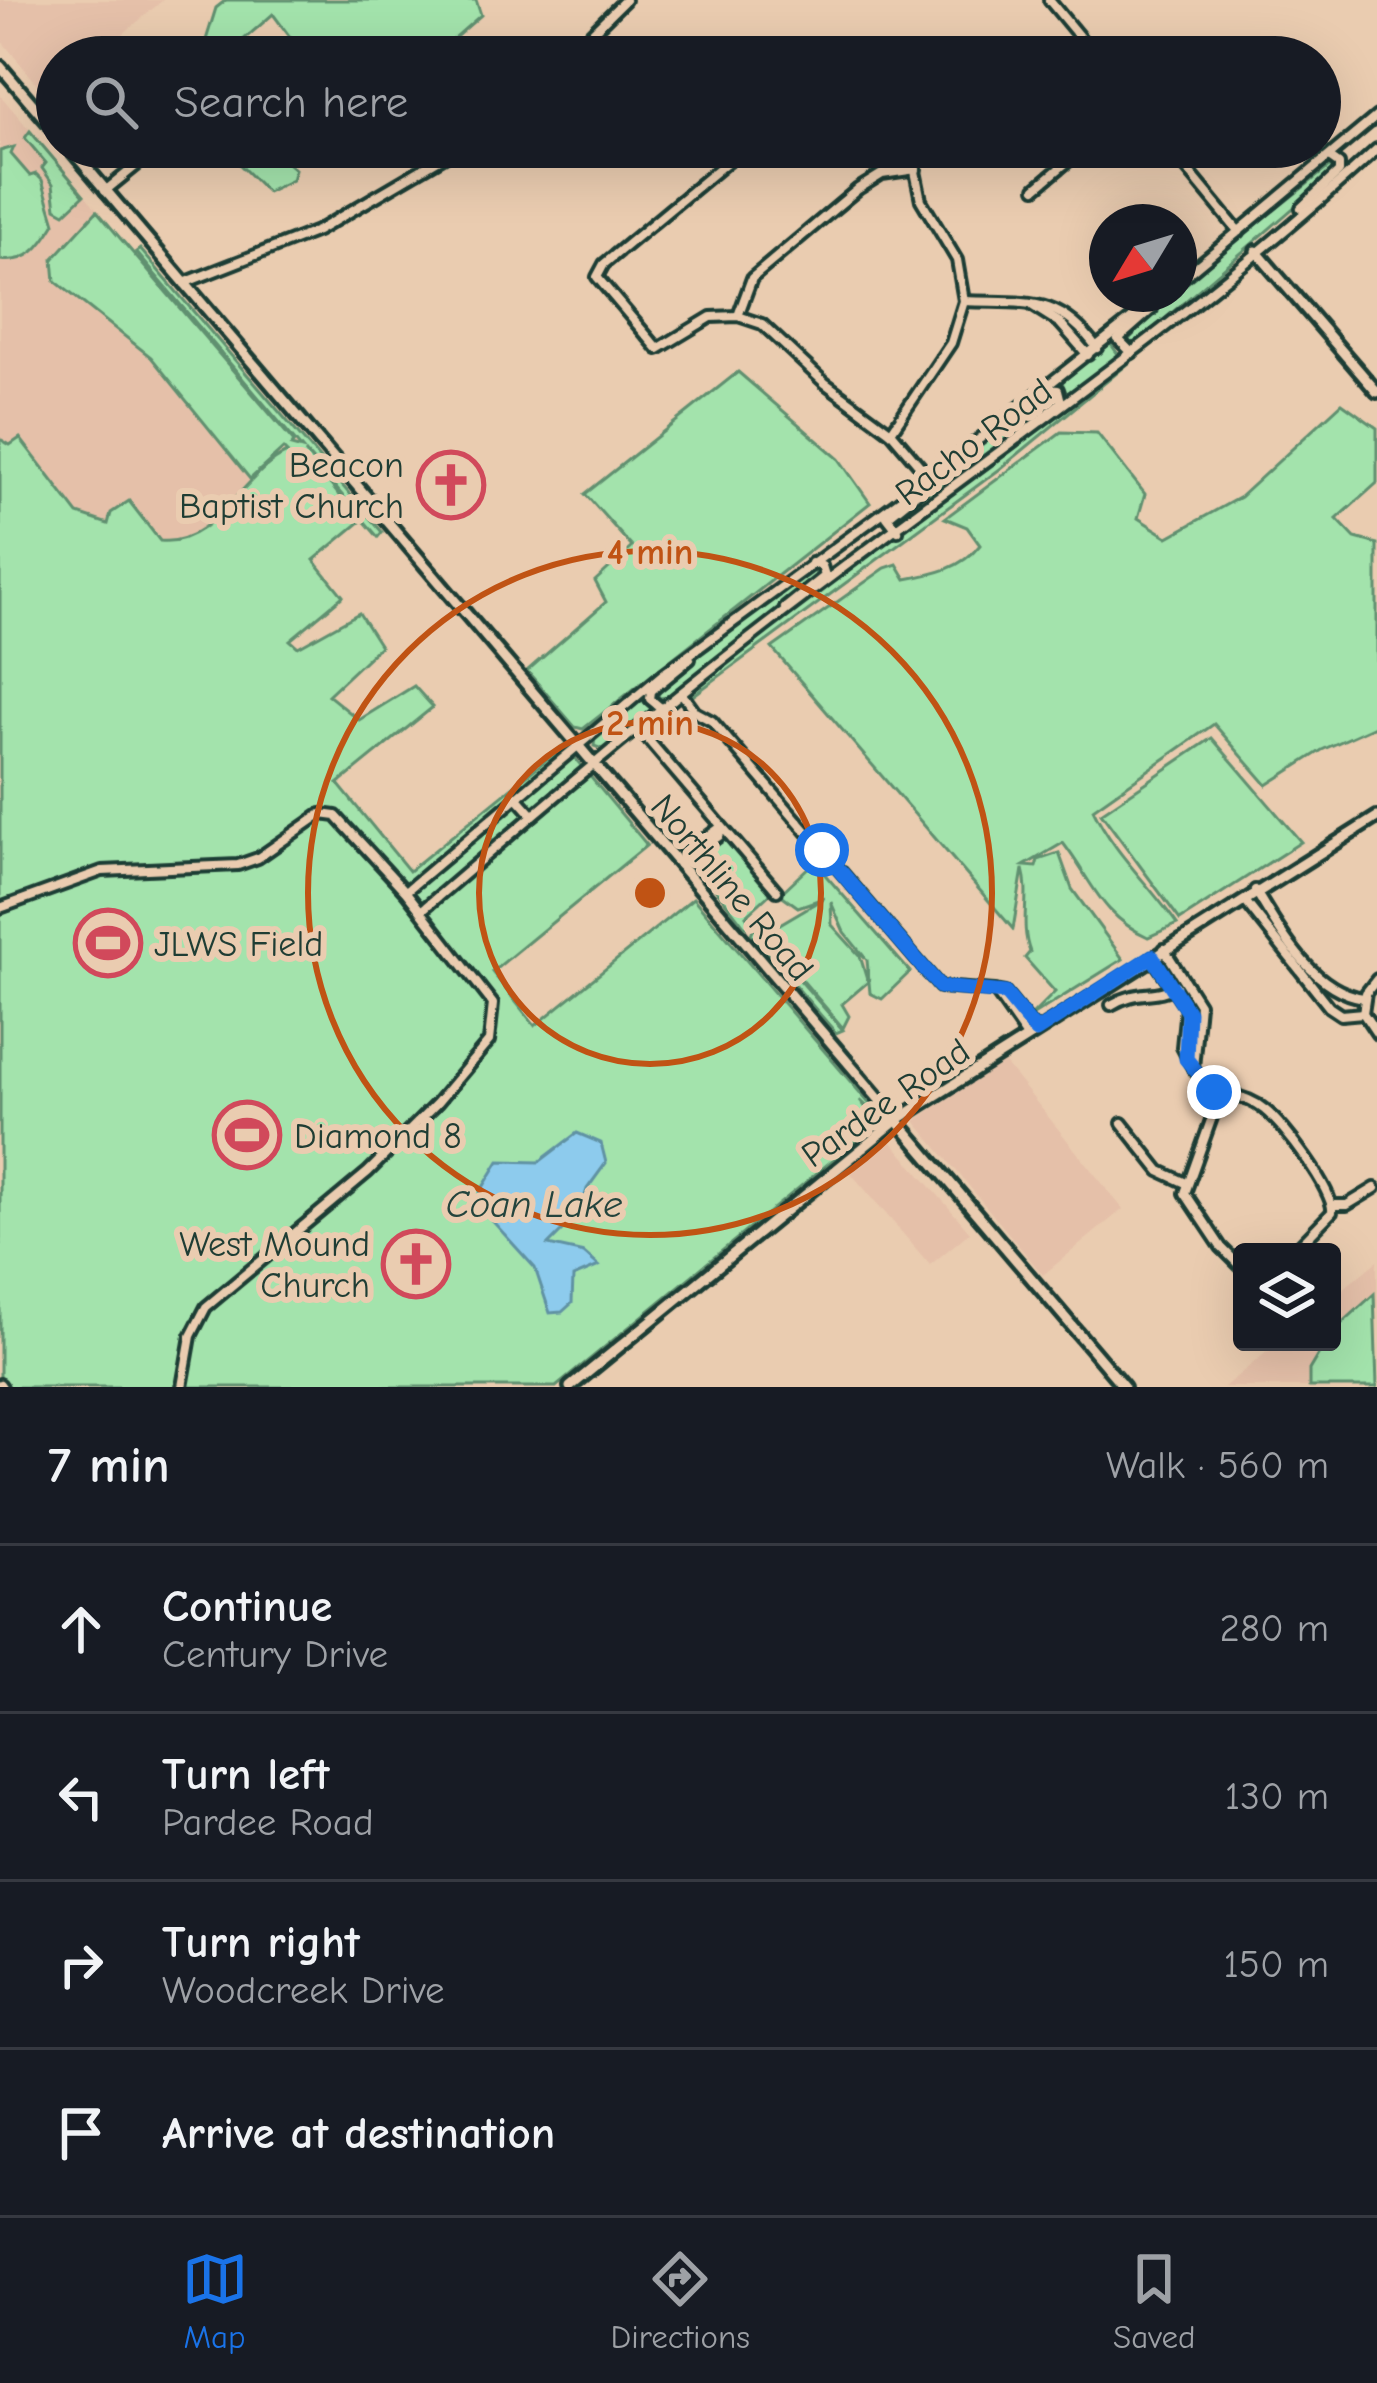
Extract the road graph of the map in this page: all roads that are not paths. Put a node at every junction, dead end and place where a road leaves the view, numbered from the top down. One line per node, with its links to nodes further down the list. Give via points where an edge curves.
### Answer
1 (625, 0): 3 (street)
2 (1049, 0): 4 (street)
3 (588, 36)
4 (1079, 36)
5 (0, 66): 6 (main road)
6 (36, 108)
7 (1377, 116): 8 (street)
8 (1341, 147)
9 (1377, 148): 21 (street, Racho Road)
10 (86, 168): 20 (main road, Northline Road)
11 (133, 168): 20 (street)
12 (424, 168): 25 (street, via 317,231)
13 (720, 168): 31 (street, via 597,272 658,349 698,323)
14 (1059, 168): 19 (street)
15 (1186, 168): 22 (street)
16 (1316, 168): 22 (street)
17 (1339, 168): 21 (street)
18 (916, 169): 26 (street, via 925,211 957,260); 31 (street, via 882,174 857,190 752,278)
19 (1036, 188)
20 (105, 191): 25 (main road, Northline Road)
21 (1280, 231): 23 (street, Racho Road)
22 (1239, 232): 24 (street)
23 (1256, 251): 34 (street, Racho Road); 36 (main road)
24 (1197, 266)
25 (184, 283): 48 (main road, Northline Road)
26 (964, 301): 27 (street); 37 (street, via 951,343)
27 (1032, 306): 30 (street); 32 (street)
28 (1142, 312): 33 (street, Racho Road)
29 (1146, 312): 34 (street, via 1118,340)
30 (1067, 313): 32 (street); 33 (street)
31 (738, 316): 37 (street, via 761,323)
32 (1060, 322): 33 (street)
33 (1093, 351): 35 (street, Racho Road)
34 (1132, 353): 38 (street, Racho Road)
35 (1046, 388): 38 (street, via 1058,390 1061,402); 39 (street, Racho Road)
36 (1377, 392)
37 (891, 432): 40 (street)
38 (1003, 454): 41 (street, Racho Road)
39 (946, 465): 40 (street, Racho Road); 41 (street, via 888,514)
40 (930, 478): 42 (street, Racho Road)
41 (898, 531): 43 (street, Racho Road)
42 (812, 563): 43 (street, via 825,576); 44 (street, Racho Road)
43 (771, 622): 45 (street, Racho Road)
44 (712, 637): 46 (street, via 651,691); 48 (street, Racho Road)
45 (681, 694): 46 (street, Racho Road); 71 (street, via 940,987 995,991)
46 (662, 709): 47 (street, Racho Road)
47 (638, 728): 49 (street, Racho Road); 53 (street)
48 (576, 745): 49 (main road, Northline Road); 50 (street, Racho Road)
49 (593, 764): 51 (street, Racho Road); 54 (main road, Northline Road)
50 (516, 796): 51 (street); 57 (street, Racho Road)
51 (533, 815): 60 (street, Racho Road)
52 (1377, 817): 55 (main road, Pardee Road)
53 (722, 826): 54 (street); 56 (street)
54 (680, 865): 75 (main road, Northline Road)
55 (1255, 890): 58 (main road, Pardee Road); 66 (street, via 1318,976)
56 (777, 891)
57 (406, 892): 59 (street, via 352,828 321,814 238,865 102,871); 60 (street)
58 (1242, 898): 61 (main road, Pardee Road); 68 (street, via 1329,1007)
59 (0, 908)
60 (422, 911): 82 (street, via 489,995 493,1033 368,1172 206,1307 191,1336)
61 (1163, 949): 62 (main road, Pardee Road); 64 (street)
62 (1152, 956): 65 (street); 71 (main road, Pardee Road)
63 (1377, 979): 66 (street)
64 (1184, 981): 65 (street); 70 (street)
65 (1174, 988): 67 (street, via 1135,992); 69 (street)
66 (1364, 998): 68 (street)
67 (1111, 1005)
68 (1363, 1013): 72 (street)
69 (1188, 1020): 70 (street); 73 (street, via 1182,1047)
70 (1200, 1020): 73 (street)
71 (1031, 1034): 75 (main road, Pardee Road)
72 (1377, 1034)
73 (1193, 1068): 74 (street)
74 (1220, 1095): 77 (street); 79 (street, via 1268,1112)
75 (897, 1120): 83 (main road, Pardee Road); 84 (main road, Northline Road)
76 (1123, 1123): 77 (street, via 1160,1171)
77 (1186, 1183): 81 (street, via 1199,1217)
78 (1375, 1188): 79 (street)
79 (1334, 1205): 80 (street)
80 (1301, 1243)
81 (1233, 1257)
82 (182, 1387)
83 (570, 1387)
84 (1124, 1387)

